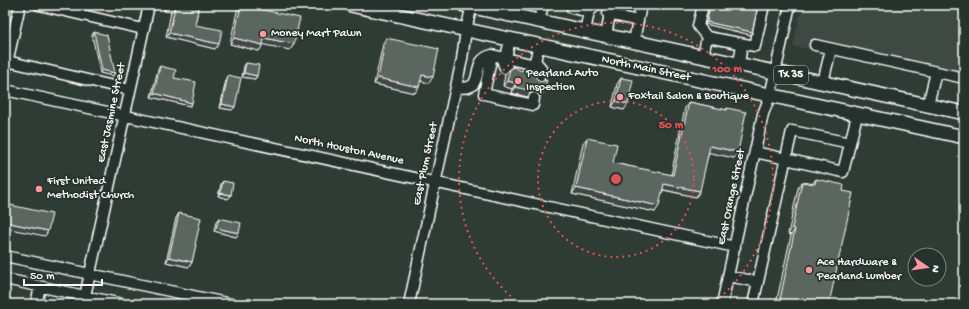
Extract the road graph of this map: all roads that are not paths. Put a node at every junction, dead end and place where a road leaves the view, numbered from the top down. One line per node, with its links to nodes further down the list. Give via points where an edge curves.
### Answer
1 (20, 5): 29 (street)
2 (39, 5): 17 (street)
3 (149, 5): 17 (street, East Jasmine Street)
4 (351, 5): 18 (main road, North Main Street / TX 35)
5 (543, 5): 15 (street)
6 (572, 5): 12 (street, via 572,8)
7 (641, 5): 16 (street)
8 (703, 5): 21 (street, via 698,26)
9 (764, 5): 24 (street, via 755,46)
10 (790, 5): 34 (street, East Orange Street)
11 (469, 6): 13 (main road, North Main Street / TX 35); 18 (street, East Plum Street)
12 (593, 8): 19 (street)
13 (503, 9): 15 (main road, North Main Street / TX 35)
14 (608, 10): 16 (street); 20 (street)
15 (539, 21): 19 (main road, North Main Street / TX 35)
16 (638, 21): 23 (street)
17 (143, 29): 41 (street, East Jasmine Street)
18 (466, 30): 22 (main road, North Main Street / TX 35); 39 (street, East Plum Street)
19 (585, 31): 20 (main road, North Main Street / TX 35)
20 (606, 36): 23 (main road, North Main Street / TX 35)
21 (707, 37): 24 (street); 28 (street)
22 (510, 39): 25 (main road, North Main Street / TX 35); 30 (street)
23 (634, 41): 28 (main road, North Main Street / TX 35)
24 (742, 44): 32 (street)
25 (539, 45): 31 (street); 42 (main road, North Main Street / TX 35)
26 (814, 45): 27 (street)
27 (831, 48): 35 (street); 38 (street)
28 (703, 56): 32 (main road, North Main Street / TX 35)
29 (8, 61): 33 (street); 41 (street)
30 (504, 61): 31 (street); 31 (street, via 521,71); 39 (street, via 484,58 473,85 470,88); 43 (street, via 484,94 533,105)
31 (533, 62): 37 (street, via 541,68)
32 (739, 64): 34 (main road, North Main Street / TX 35)
33 (5, 72)
34 (775, 72): 38 (main road, North Main Street / TX 35); 42 (street, East Orange Street)
35 (936, 72): 36 (street); 44 (street)
36 (964, 78)
37 (538, 82)
38 (823, 82): 44 (main road, North Main Street / TX 35)
39 (456, 87): 52 (street, East Plum Street)
40 (5, 90): 47 (street, North Houston Avenue)
41 (130, 90): 47 (street, East Jasmine Street)
42 (770, 96): 46 (main road, North Main Street / TX 35); 50 (street, East Orange Street, via 763,114)
43 (534, 98)
44 (928, 105): 45 (main road, North Main Street / TX 35)
45 (964, 113)
46 (857, 115): 48 (main road, North Main Street / TX 35); 49 (street)
47 (124, 116): 52 (street, North Houston Avenue); 55 (street, East Jasmine Street)
48 (964, 137)
49 (850, 143): 51 (street, via 792,132); 51 (street, via 844,172)
50 (755, 152): 51 (street); 53 (street, East Orange Street)
51 (786, 159): 58 (street)
52 (435, 182): 53 (street, North Houston Avenue); 65 (street, East Plum Street)
53 (735, 247): 56 (street, East Orange Street)
54 (5, 256): 55 (street)
55 (90, 274): 60 (street, East Jasmine Street); 61 (street)
56 (728, 276): 58 (street); 66 (street, East Orange Street)
57 (5, 279): 59 (street)
58 (758, 282): 67 (street)
59 (40, 287): 60 (street); 62 (street)
60 (85, 296): 63 (street)
61 (219, 303): 64 (street)
62 (36, 304)
63 (122, 304)
64 (230, 304)
65 (409, 304)
66 (722, 304)
67 (753, 304)

